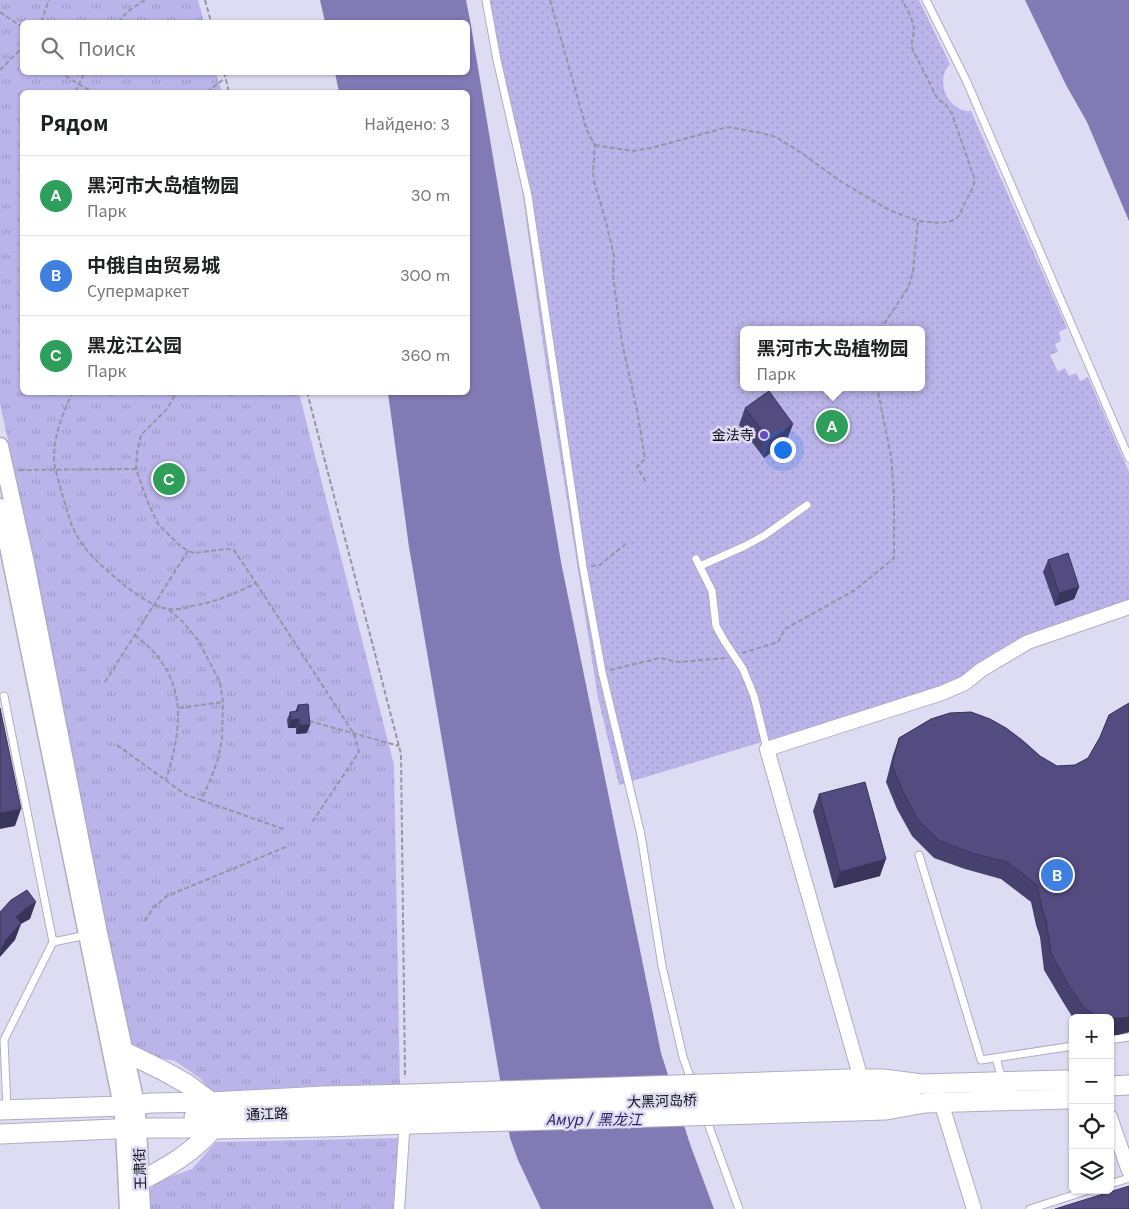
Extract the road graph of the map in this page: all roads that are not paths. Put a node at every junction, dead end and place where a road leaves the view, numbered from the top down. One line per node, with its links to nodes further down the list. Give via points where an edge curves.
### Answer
1 (486, 0): 44 (lane, via 528,196 583,567 602,672 641,835 662,966 683,1057)
2 (926, 0): 4 (lane, via 966,80)
3 (0, 446): 7 (street)
4 (1129, 458)
5 (807, 505): 10 (lane, via 765,535 698,563 712,591 716,626 743,670 754,696)
6 (0, 507): 7 (street)
7 (13, 563): 12 (street)
8 (1129, 607): 10 (street, via 1028,642 942,693)
9 (4, 696): 13 (lane)
10 (767, 749): 25 (street)
11 (919, 855): 19 (lane, via 981,1060)
12 (93, 934): 13 (lane); 18 (street); 32 (street)
13 (53, 942): 15 (lane)
14 (1129, 1038): 16 (lane)
15 (2, 1040): 31 (lane)
16 (1114, 1040)
17 (1069, 1047): 19 (lane)
18 (125, 1052): 28 (main road, via 187,1084); 32 (street)
19 (996, 1058): 20 (lane)
20 (1002, 1081): 21 (main road); 22 (main road)
21 (1069, 1081)
22 (922, 1084): 25 (main road, via 883,1079); 26 (main road)
23 (1114, 1086): 24 (main road)
24 (1129, 1086)
25 (854, 1091): 26 (main road); 29 (main road, via 886,1110); 30 (main road, 大黑河岛桥, bridge)
26 (884, 1095): 29 (main road)
27 (1069, 1098): 29 (main road)
28 (211, 1102): 30 (main road, via 324,1096); 32 (main road)
29 (933, 1103): 45 (street)
30 (408, 1109): 32 (main road, 通江路); 34 (main road, via 324,1127); 43 (street)
31 (4, 1110): 32 (main road, 通江路)
32 (130, 1117): 34 (main road); 35 (main road, 通江路); 38 (street, 王肃街); 41 (street)
33 (1114, 1128): 36 (street)
34 (213, 1129): 38 (main road, via 202,1142 171,1165)
35 (0, 1134)
36 (1129, 1171)
37 (1129, 1178): 39 (lane)
38 (140, 1181): 42 (street, 王肃街)
39 (1114, 1183)
40 (1077, 1194): 46 (lane)
41 (128, 1209)
42 (142, 1209)
43 (399, 1209)
44 (739, 1209)
45 (974, 1209)
46 (1030, 1209)

